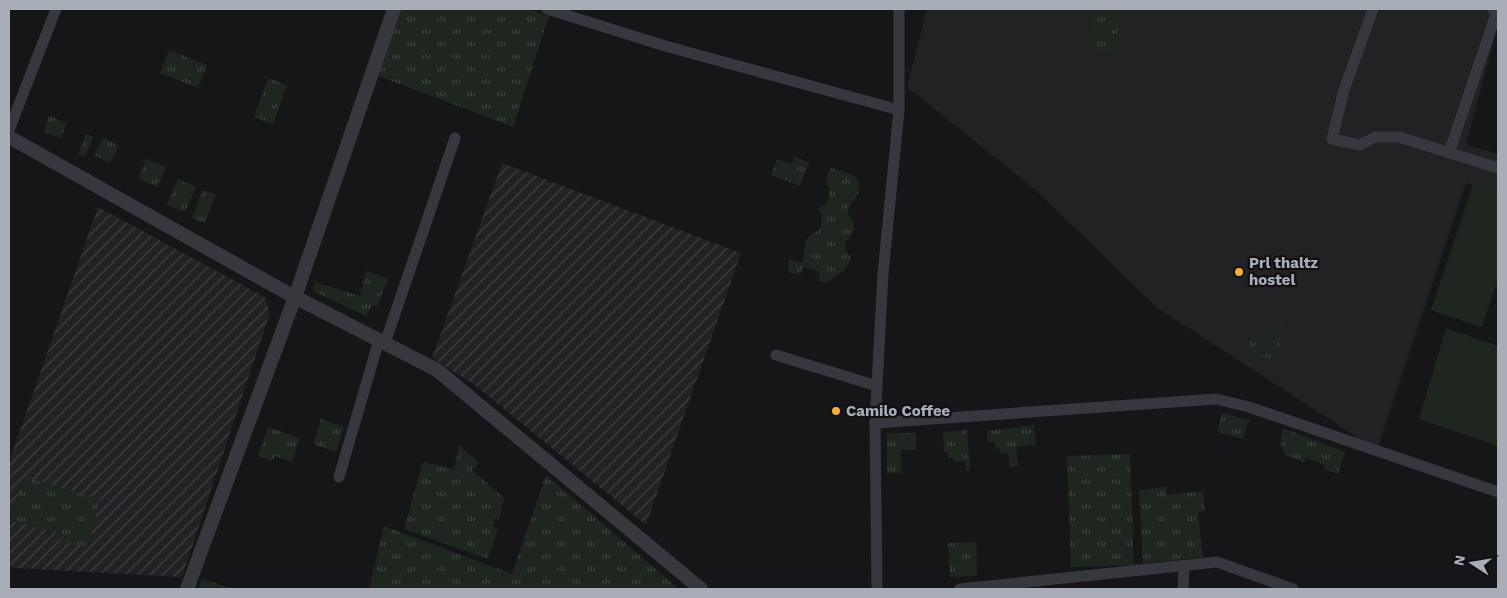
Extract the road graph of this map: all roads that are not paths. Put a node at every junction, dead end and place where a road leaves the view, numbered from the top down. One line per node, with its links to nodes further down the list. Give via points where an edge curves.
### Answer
1 (56, 9): 8 (street)
2 (394, 9): 13 (street)
3 (547, 9): 7 (street, via 665,46)
4 (899, 9): 7 (street)
5 (1373, 9): 11 (street, via 1344,90 1332,139 1360,145 1375,137 1399,137)
6 (1493, 9): 11 (street, via 1496,14)
7 (899, 110): 16 (street, via 883,274)
8 (9, 130)
9 (9, 137): 13 (street)
10 (455, 138): 14 (street)
11 (1449, 153): 12 (street)
12 (1498, 168)
13 (295, 297): 14 (street); 22 (street)
14 (382, 342): 18 (street); 23 (street, via 437,370)
15 (776, 355): 16 (street)
16 (877, 386): 17 (street)
17 (875, 423): 19 (street, via 1216,399 1250,407); 24 (street)
18 (339, 478)
19 (1498, 492)
20 (1184, 566): 21 (street); 26 (street); 27 (street, via 1216,562)
21 (982, 588): 25 (street)
22 (186, 589)
23 (701, 589)
24 (877, 589)
25 (960, 589)
26 (1183, 589)
27 (1293, 589)

